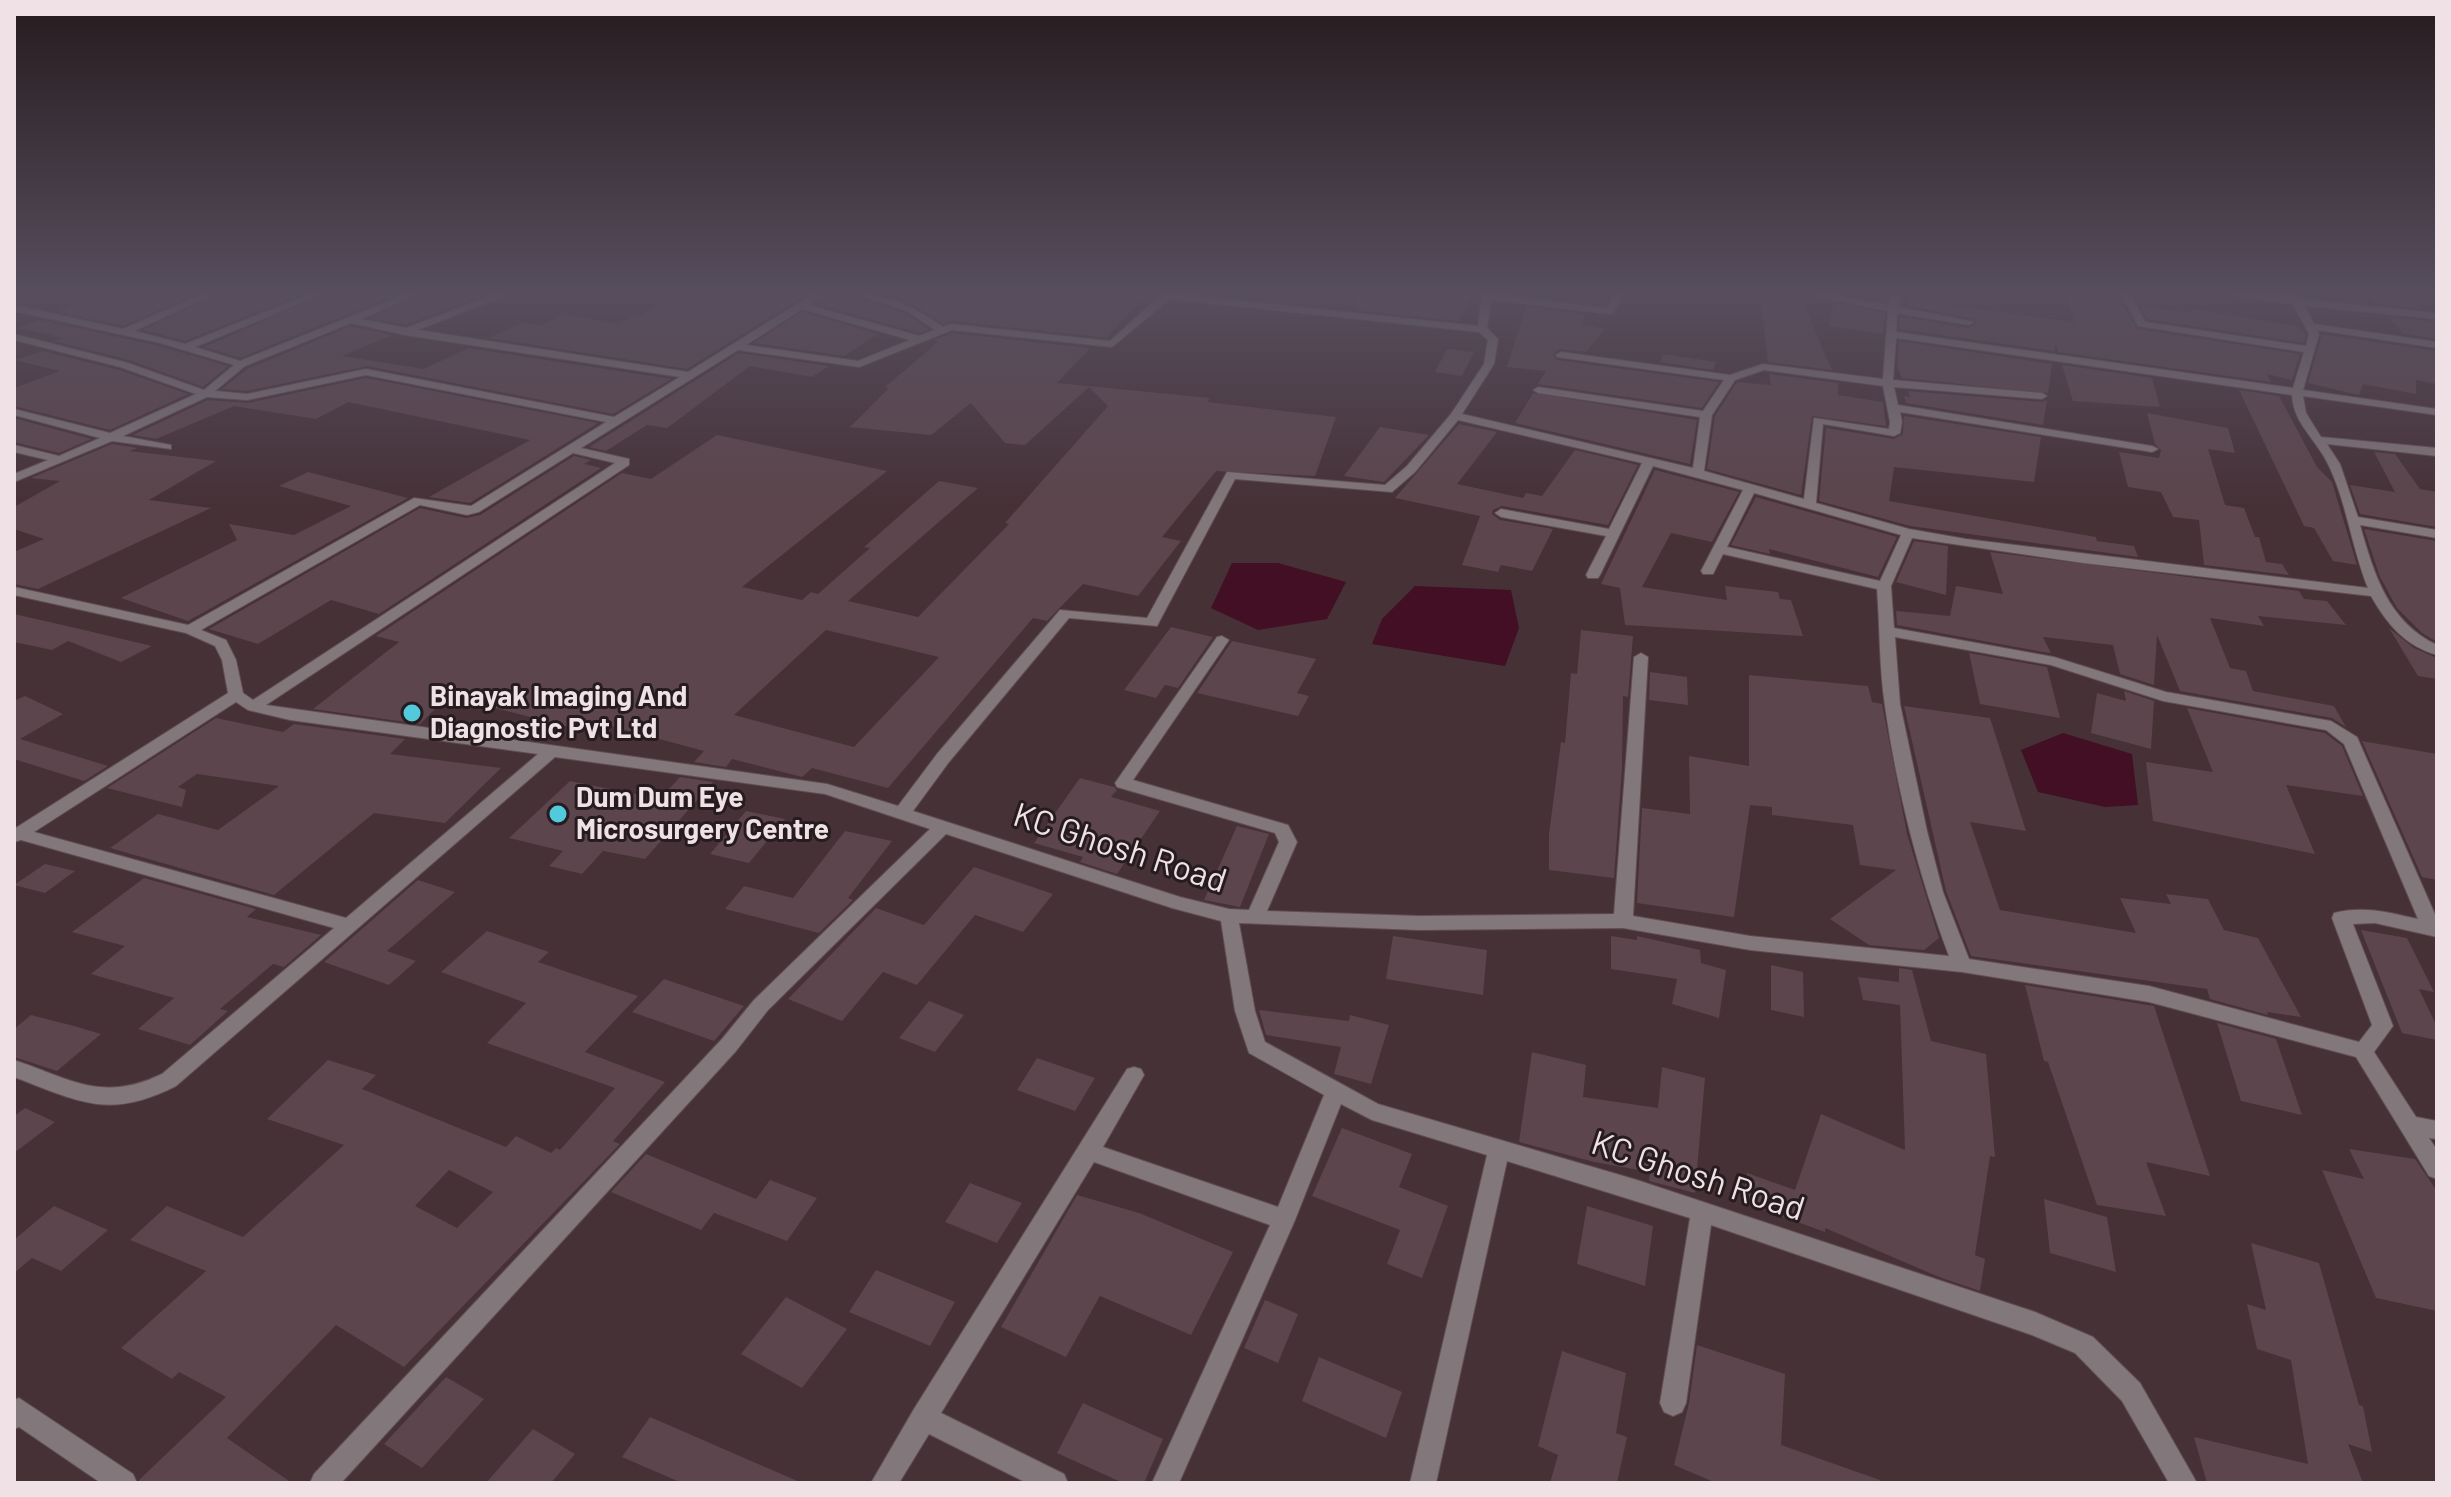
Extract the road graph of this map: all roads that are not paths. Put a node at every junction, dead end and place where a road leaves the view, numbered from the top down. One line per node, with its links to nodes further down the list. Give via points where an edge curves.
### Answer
1 (126, 366): 14 (street)
2 (239, 366): 14 (street)
3 (628, 366): 10 (street)
4 (703, 366): 10 (street)
5 (1488, 366): 21 (street)
6 (1641, 366): 11 (street)
7 (1890, 366): 12 (street)
8 (2126, 366): 15 (street)
9 (2305, 366): 15 (street)
10 (689, 375): 22 (street)
11 (1731, 378): 12 (street, via 1763,367); 20 (street)
12 (1888, 383): 16 (street); 17 (street)
13 (1538, 390): 20 (street)
14 (206, 394): 22 (street, via 247,397 366,372); 23 (street)
15 (2297, 394): 19 (street); 24 (street, via 2302,418)
16 (2042, 396)
17 (1894, 408): 28 (street); 35 (street, via 1894,433 1818,420)
18 (14, 412): 23 (street)
19 (2437, 412)
20 (1706, 415): 32 (street)
21 (1455, 416): 31 (street); 55 (street, via 1388,489 1231,475 1152,623 1065,613)
22 (616, 421): 27 (street)
23 (111, 437): 25 (street); 30 (street)
24 (2319, 440): 29 (street); 37 (street, via 2333,462)
25 (167, 447)
26 (14, 448): 30 (street)
27 (571, 449): 47 (street, via 471,511 418,501); 53 (street, via 625,462)
28 (2152, 449)
29 (2437, 452)
30 (60, 460): 33 (street)
31 (1649, 462): 32 (street); 39 (street)
32 (1698, 473): 34 (street)
33 (14, 478)
34 (1750, 489): 35 (street); 41 (street)
35 (1809, 506): 38 (street)
36 (1501, 513): 39 (street)
37 (2352, 520): 40 (street); 46 (street)
38 (1908, 533): 44 (street); 46 (street, via 2070,560)
39 (1614, 534): 43 (street)
40 (2437, 534)
41 (1720, 549): 42 (street); 44 (street)
42 (1708, 571)
43 (1593, 575)
44 (1884, 586): 48 (street)
45 (14, 591): 47 (street)
46 (2377, 593): 50 (street, via 2396,624 2420,646)
47 (190, 630): 52 (street, via 221,643)
48 (1887, 631): 62 (street, via 2054,661 2163,696 2331,726 2351,741); 63 (street, via 1892,704 1918,831)
49 (1222, 640): 59 (street, via 1123,783 1282,829 1288,842)
50 (2437, 651)
51 (1641, 657): 60 (street)
52 (236, 695): 53 (street, KC Ghosh Road); 57 (street)
53 (253, 707): 54 (street, KC Ghosh Road)
54 (552, 751): 55 (street, KC Ghosh Road, via 827,789); 61 (street)
55 (902, 813): 56 (street, KC Ghosh Road)
56 (943, 826): 58 (street, KC Ghosh Road); 79 (street, via 761,1005)
57 (16, 835): 61 (street)
58 (1229, 916): 59 (street); 67 (street, KC Ghosh Road, via 1256,1047)
59 (1255, 917): 60 (street, via 1434,923)
60 (1623, 921): 63 (street, via 1750,943)
61 (347, 925): 65 (street, via 149,1092 101,1098)
62 (2434, 929): 64 (street, via 2375,916 2341,918 2383,1026)
63 (1962, 965): 64 (street, via 2149,994)
64 (2363, 1051): 68 (street)
65 (14, 1068)
66 (1134, 1075): 71 (street)
67 (1336, 1091): 70 (street, KC Ghosh Road, via 1372,1111); 74 (street)
68 (2409, 1125): 69 (street); 72 (street)
69 (2437, 1130)
70 (1499, 1149): 73 (street, KC Ghosh Road); 83 (street)
71 (1089, 1151): 74 (street); 77 (street)
72 (2437, 1169)
73 (1702, 1212): 75 (street); 84 (street, KC Ghosh Road, via 2084,1345 2131,1392)
74 (1284, 1220): 82 (street)
75 (1673, 1403)
76 (14, 1416): 78 (street, via 19,1411)
77 (923, 1418): 80 (street); 81 (street)
78 (124, 1483)
79 (323, 1483)
80 (884, 1483)
81 (1055, 1483)
82 (1165, 1483)
83 (1423, 1483)
84 (2184, 1483)

